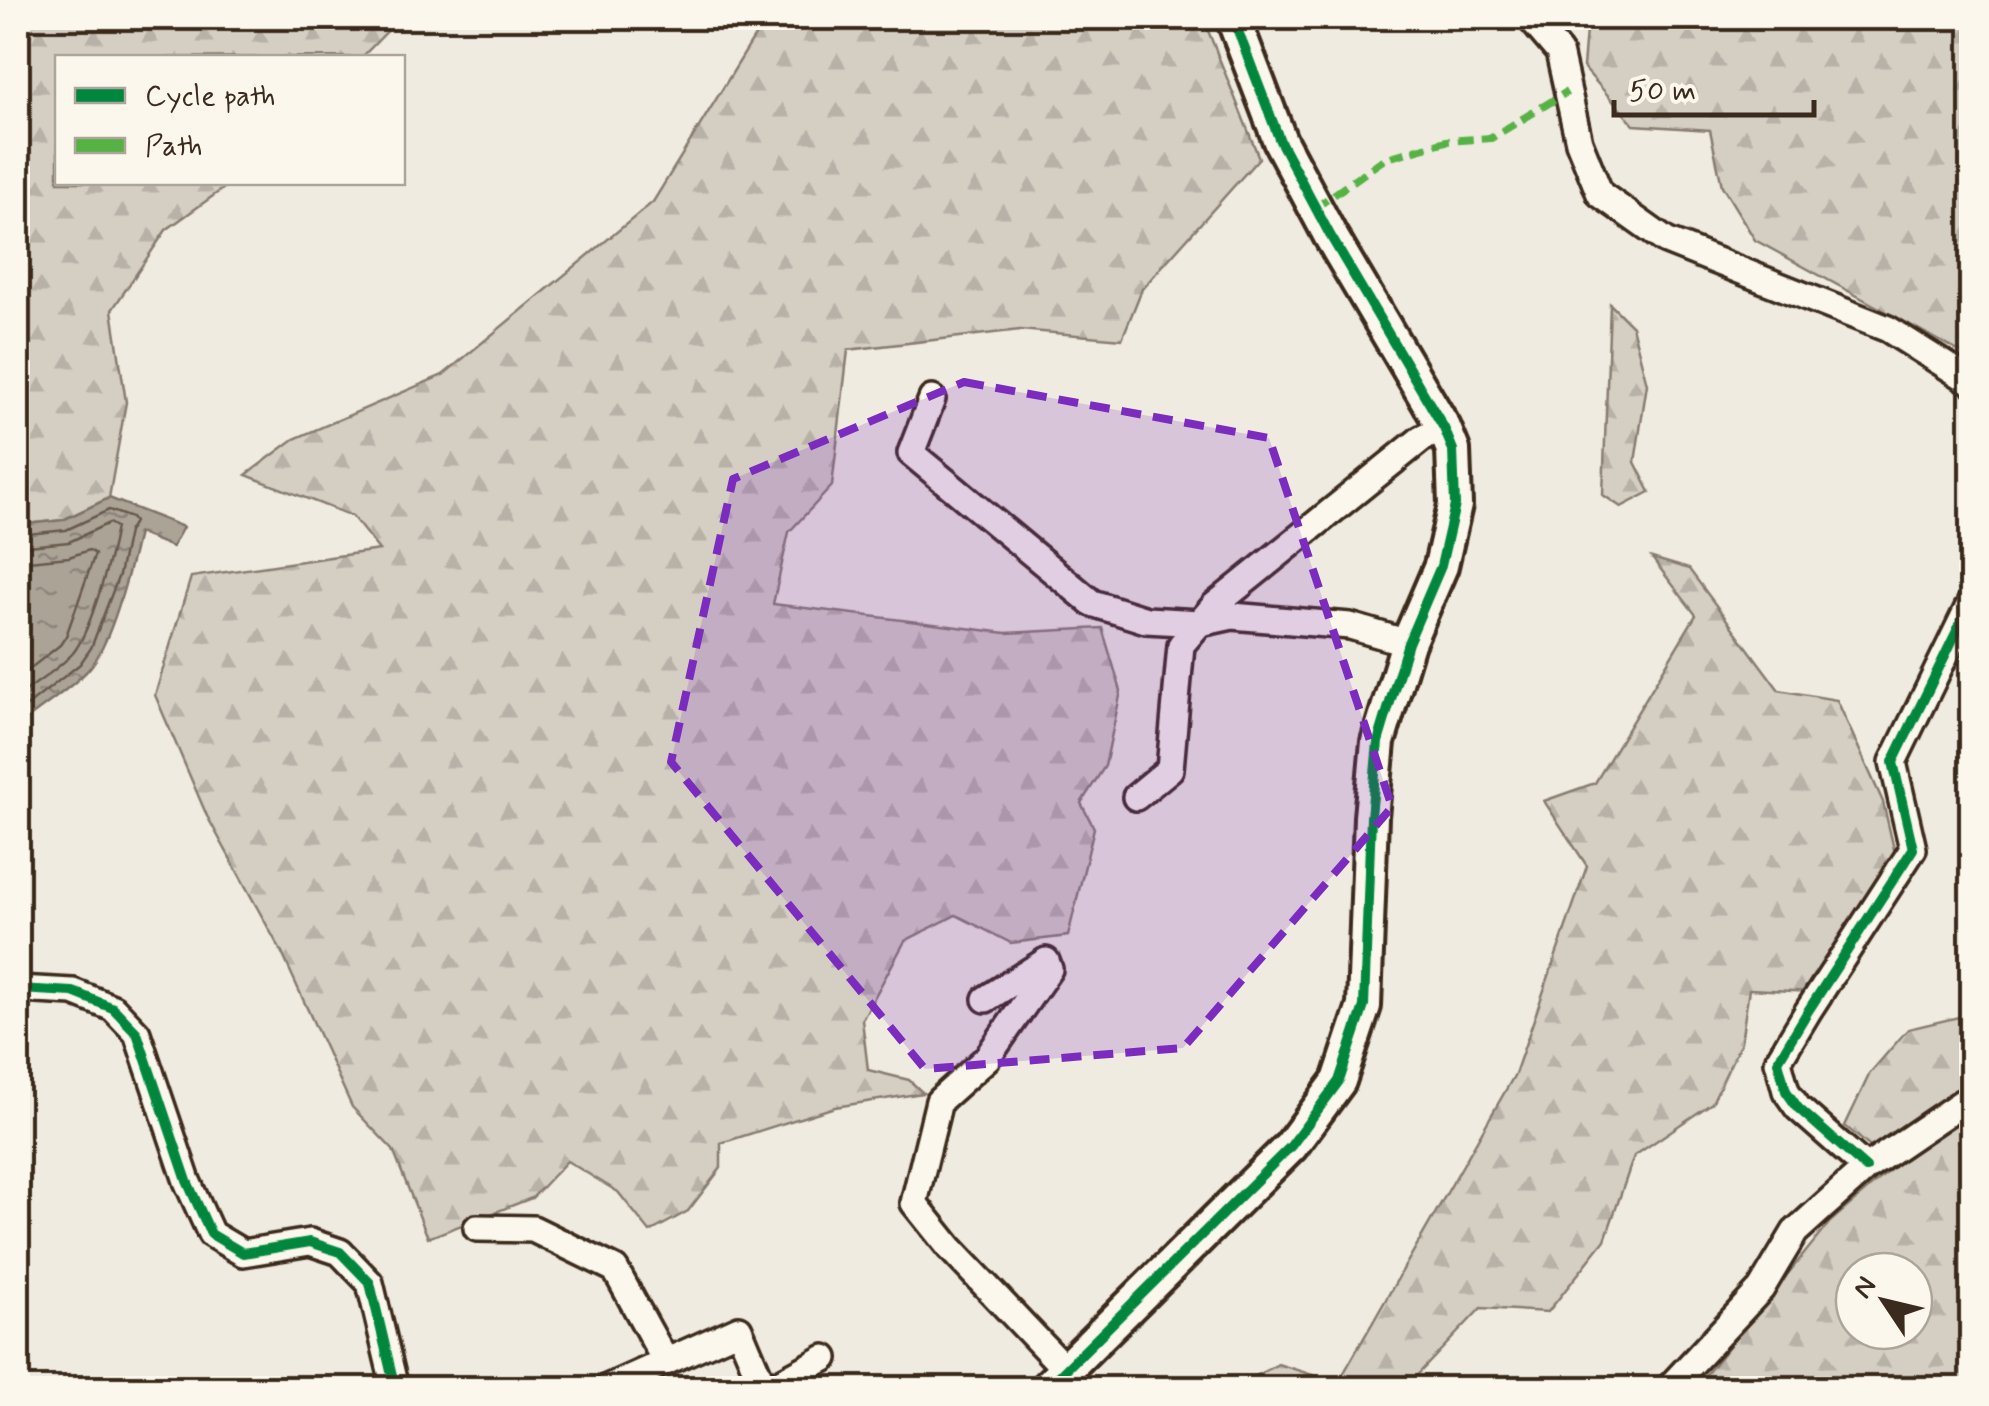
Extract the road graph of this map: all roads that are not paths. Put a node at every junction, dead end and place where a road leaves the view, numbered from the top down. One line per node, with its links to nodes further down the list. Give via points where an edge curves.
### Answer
1 (1233, 18): 5 (street, via 1280,141)
2 (1530, 18): 3 (street, via 1558,52 1579,142 1600,194 1666,241 1888,328)
3 (1972, 382)
4 (932, 399): 7 (street, via 911,453 1092,604 1146,620)
5 (1444, 428): 7 (street, via 1421,439); 8 (street, via 1454,450 1456,506 1442,566)
6 (1972, 600): 13 (street, via 1893,762 1913,849 1778,1061 1798,1108)
7 (1200, 623): 8 (street, via 1232,616 1350,626); 9 (street, via 1182,645 1170,768)
8 (1408, 643): 17 (street, via 1378,742 1364,1006 1339,1080 1291,1146)
9 (1136, 797)
10 (18, 989): 18 (street, via 74,992 113,1008 137,1033 186,1181 211,1234 243,1253 310,1242 340,1252 370,1283)
11 (986, 999): 17 (street, via 1046,961 1049,969 987,1058 939,1101 914,1203)
12 (1972, 1100): 13 (street)
13 (1866, 1168): 21 (street, via 1795,1232 1761,1289)
14 (477, 1228): 16 (street, via 534,1229 615,1269)
15 (825, 1358): 20 (street)
16 (666, 1362): 19 (street); 20 (street, via 739,1328)
17 (1056, 1379)
18 (395, 1388)
19 (608, 1388)
20 (767, 1388)
21 (1668, 1388)

